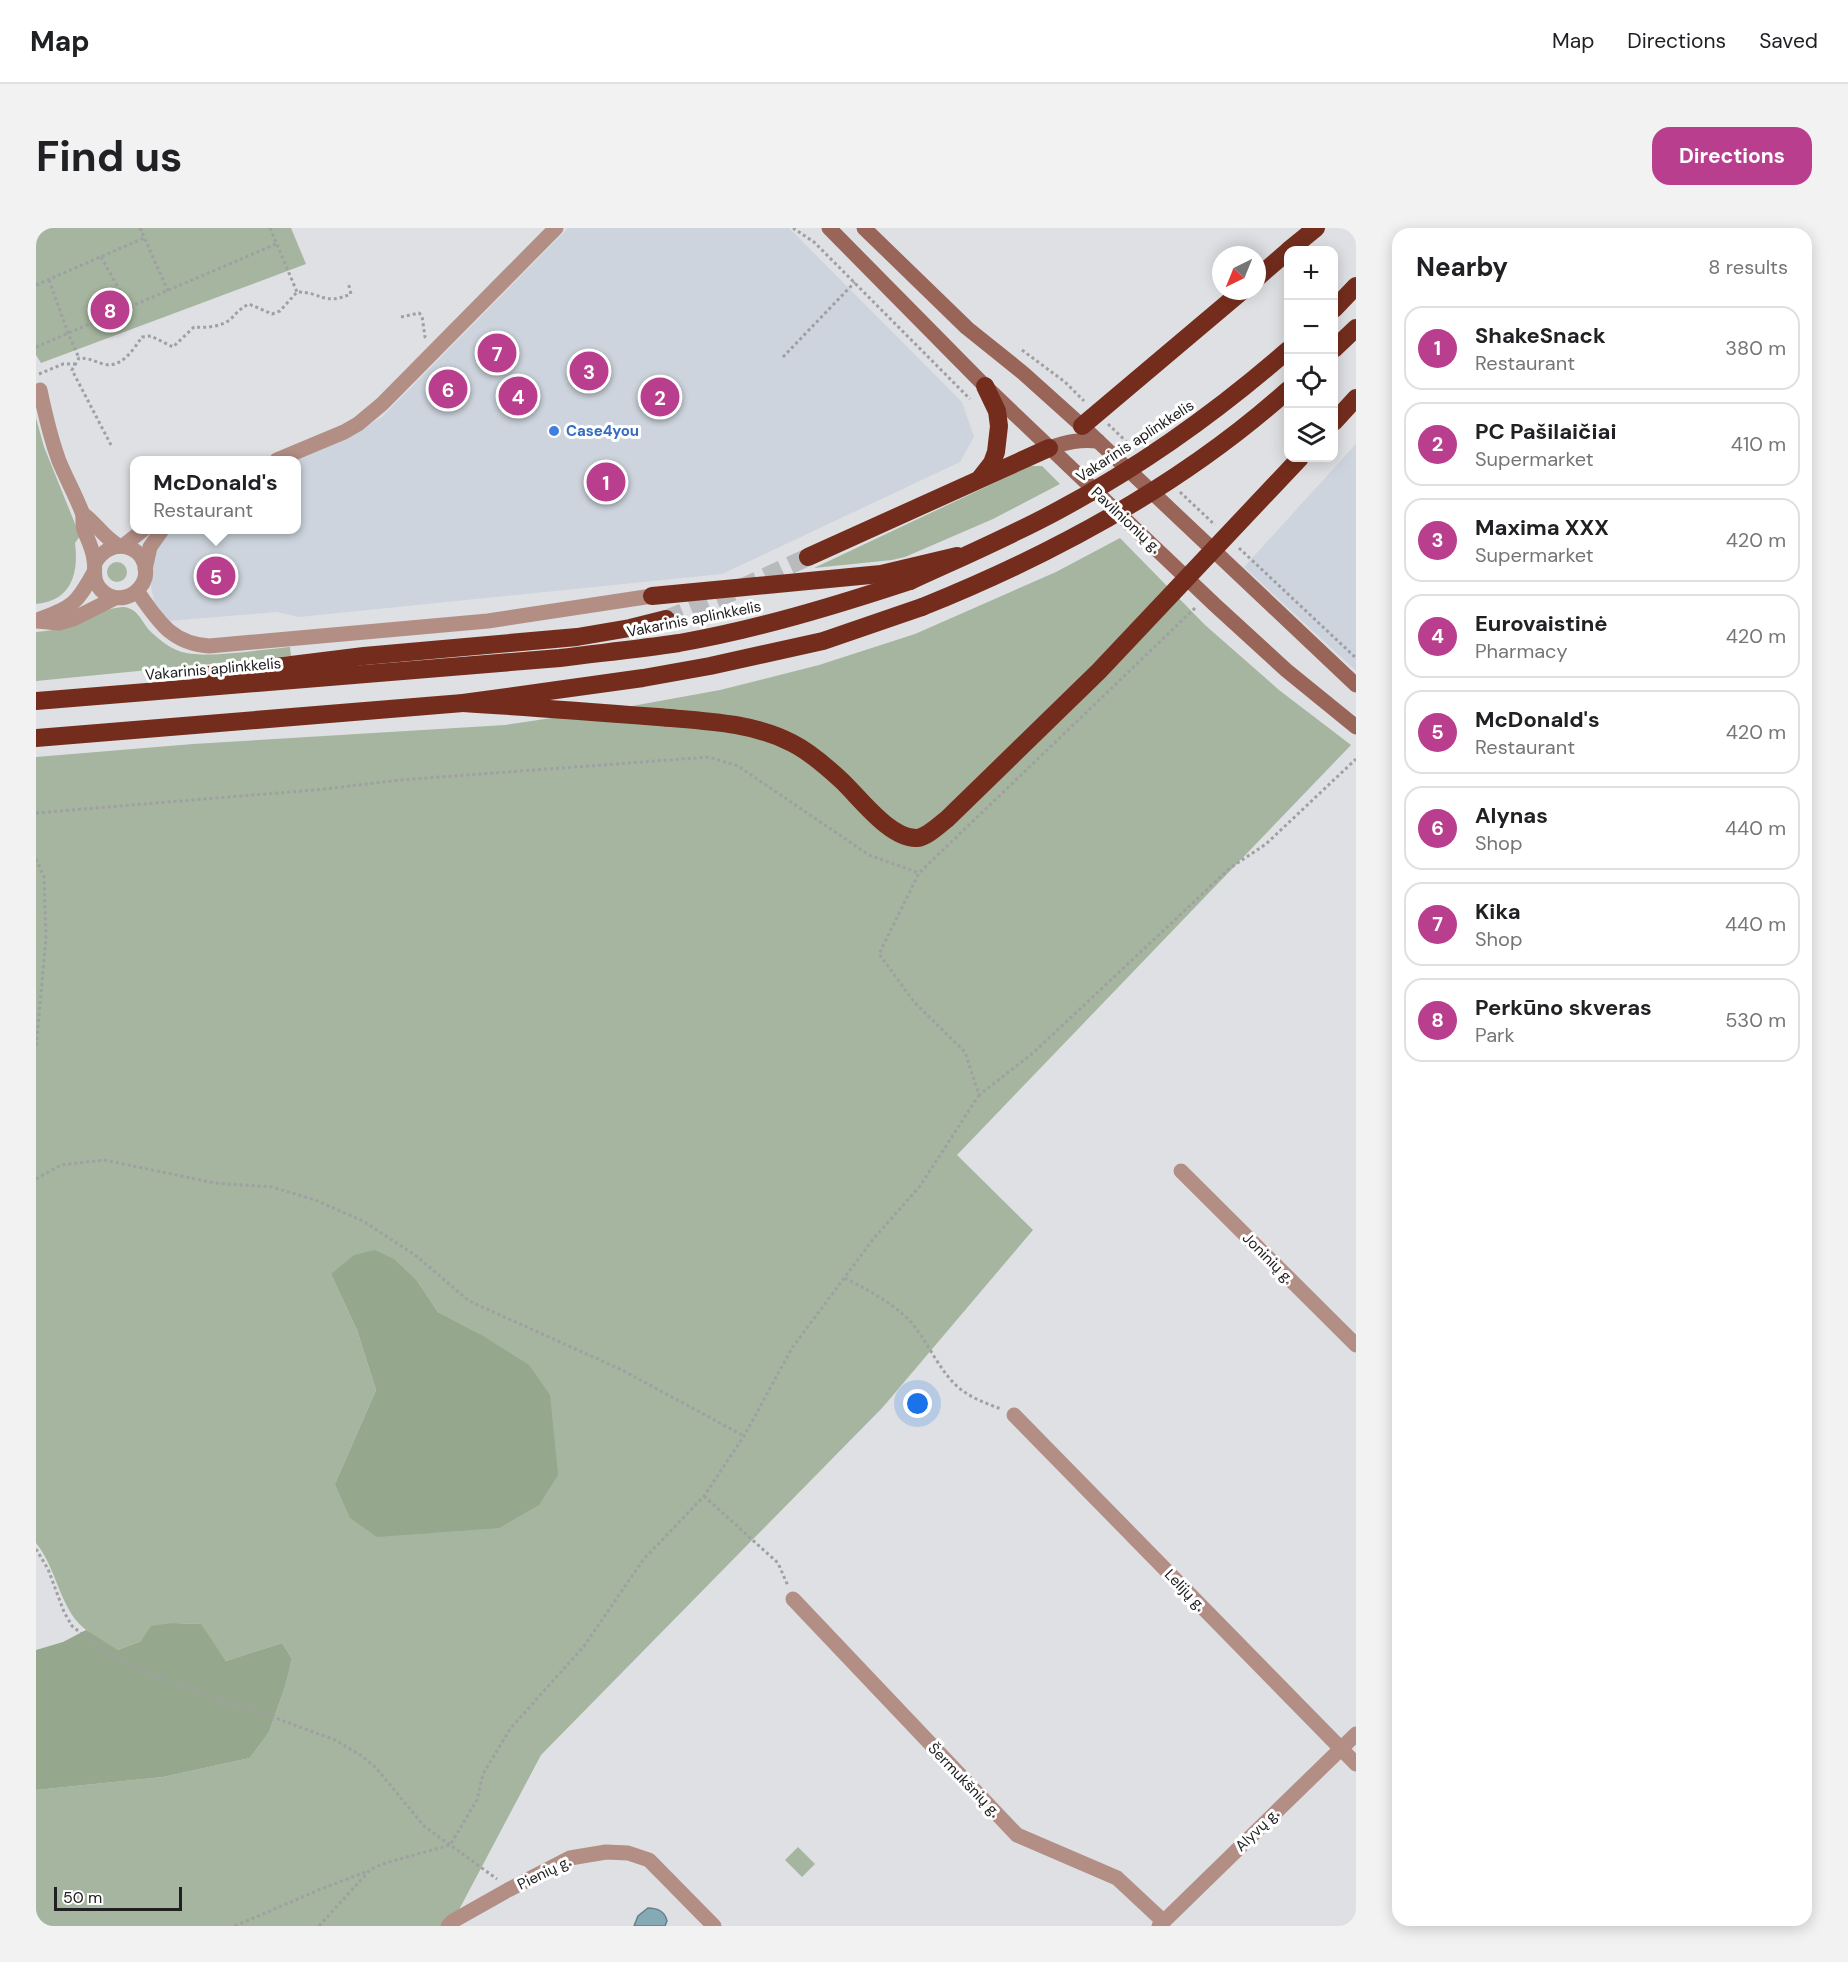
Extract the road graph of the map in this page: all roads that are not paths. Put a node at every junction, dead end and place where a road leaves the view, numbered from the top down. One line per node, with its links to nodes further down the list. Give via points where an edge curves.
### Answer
1 (555, 228): 22 (street, via 382,404 344,432)
2 (829, 228): 14 (street, Pavilnionių g.)
3 (864, 228): 19 (street, via 967,328)
4 (1316, 228): 5 (highway)
5 (1295, 246)
6 (1284, 255): 7 (highway)
7 (1266, 270)
8 (1356, 286): 10 (highway)
9 (1231, 300): 19 (highway)
10 (1338, 305)
11 (1356, 328): 12 (highway)
12 (1338, 345)
13 (1284, 353): 33 (highway, Vakarinis aplinkkelis, bridge, via 1230,399 1152,454 1059,510 973,552)
14 (985, 386): 21 (street, Pavilnionių g.); 24 (highway, via 997,411 998,447)
15 (40, 390): 25 (street, via 58,458)
16 (1284, 393): 43 (highway, bridge, via 1208,453 1111,516 1009,570 922,607 823,641 711,666)
17 (1356, 398): 18 (highway)
18 (1338, 418)
19 (1082, 426): 20 (street); 21 (street)
20 (1098, 441): 21 (street, via 1070,441); 29 (street)
21 (1049, 448): 24 (highway); 34 (street, Pavilnionių g.)
22 (287, 456)
23 (1295, 462): 29 (highway)
24 (980, 478): 30 (highway)
25 (82, 514): 28 (street); 31 (street)
26 (138, 534): 28 (street)
27 (159, 534): 32 (street, via 150,547)
28 (121, 546): 31 (street, via 106,550); 32 (street, via 138,554)
29 (1213, 549): 34 (highway); 40 (street)
30 (808, 557)
31 (94, 568): 37 (street, via 100,589); 39 (street, via 81,596 67,608)
32 (145, 568): 35 (street)
33 (908, 574): 36 (highway); 41 (highway, Vakarinis aplinkkelis, via 805,615 646,648)
34 (1187, 578): 43 (highway, via 1009,760 947,819 918,838 885,824 815,757 768,733 695,721); 44 (street, Pavilnionių g., via 1286,670)
35 (137, 591): 36 (street, via 171,633 183,641 209,646 488,621); 37 (street)
36 (651, 596)
37 (115, 598): 39 (street, via 74,619 59,623)
38 (666, 619): 41 (highway, via 577,637 187,677)
39 (36, 621)
40 (1356, 685)
41 (98, 696): 42 (highway, Vakarinis aplinkkelis)
42 (36, 701)
43 (463, 703): 45 (highway)
44 (1356, 727)
45 (36, 738)
46 (1181, 1171): 47 (street, Joninių g.)
47 (1356, 1345)
48 (1014, 1415): 51 (street, Lelijų g.)
49 (793, 1599): 53 (street, Šermukšnių g., via 1017,1835 1117,1878)
50 (1356, 1734): 51 (street, Alyvų g.)
51 (1341, 1749): 52 (street, Lelijų g.); 53 (street, Alyvų g.)
52 (1356, 1764)
53 (1161, 1924)
54 (448, 1926): 55 (street, Pienių g., via 570,1858 606,1852 628,1853 648,1860)
55 (714, 1926)

